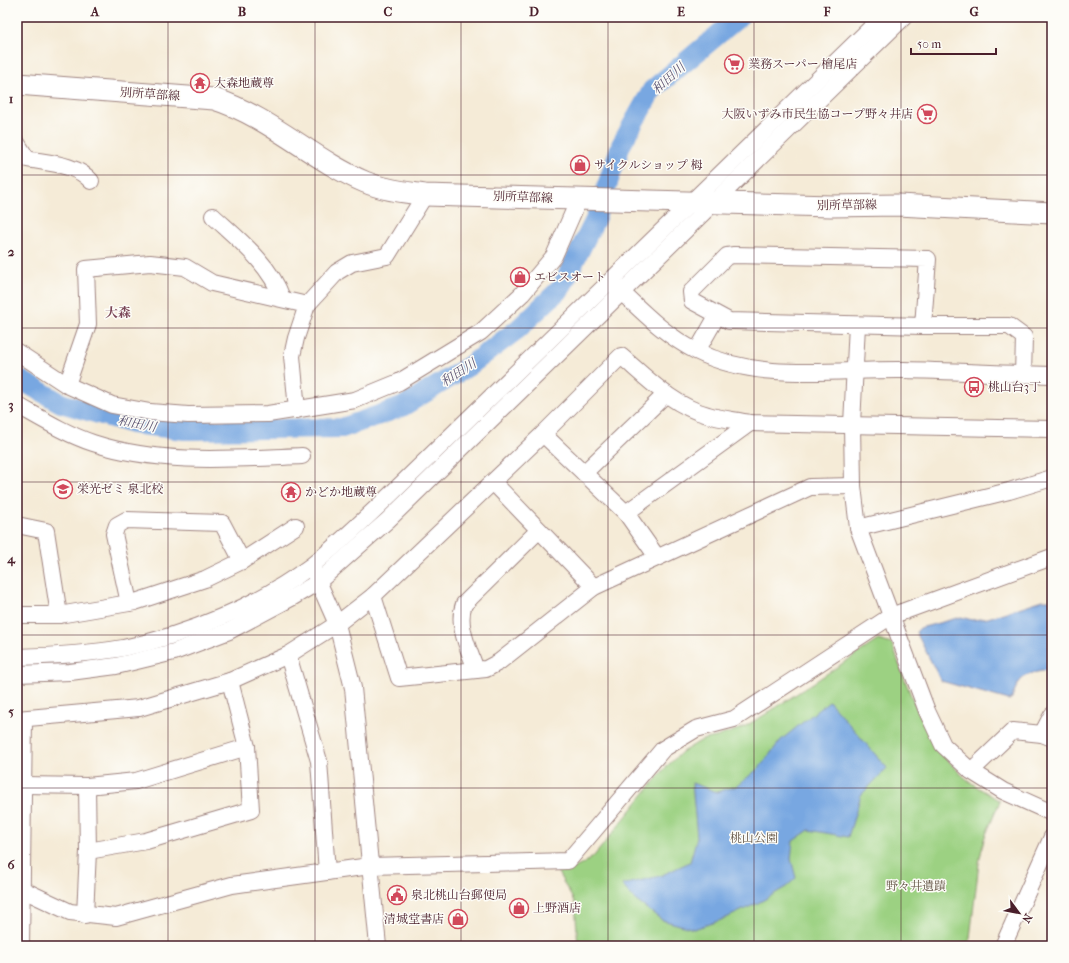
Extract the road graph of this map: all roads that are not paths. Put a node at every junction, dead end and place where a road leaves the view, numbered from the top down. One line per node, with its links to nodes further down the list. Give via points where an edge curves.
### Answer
1 (882, 17): 8 (street)
2 (904, 17): 9 (street)
3 (17, 84): 6 (main road, 別所草部線, via 214,100 240,110 366,182 393,190)
4 (17, 143): 5 (street, via 27,159 74,169 85,174)
5 (91, 181)
6 (425, 195): 7 (main road, 別所草部線); 15 (street, via 387,256 352,264 337,272)
7 (582, 198): 8 (main road, 別所草部線); 27 (street, via 554,256 522,294 481,332 392,385 355,400)
8 (691, 203): 9 (main road, 別所草部線); 12 (street)
9 (714, 203): 10 (main road, 別所草部線, via 898,205); 13 (street)
10 (1052, 212)
11 (213, 216): 14 (street, via 255,256 277,282)
12 (610, 281): 13 (street); 45 (street, via 390,495)
13 (622, 292): 19 (street, via 673,339); 46 (street, via 388,520)
14 (282, 298): 15 (street); 24 (street, via 212,283 185,267 150,263 86,269 88,324)
15 (308, 305): 27 (street, via 292,356)
16 (717, 316): 17 (street, via 729,321); 18 (street, via 692,301 691,292 727,256 928,259); 19 (street)
17 (857, 325): 18 (street); 21 (street)
18 (923, 326): 22 (street, via 1009,326 1024,337)
19 (697, 351): 21 (street, via 742,368 805,373)
20 (17, 352): 24 (street)
21 (855, 371): 22 (street, via 903,370); 29 (street)
22 (1023, 375): 23 (street)
23 (1052, 375)
24 (67, 385): 27 (street, via 112,405 150,412 188,415 268,414)
25 (666, 394): 28 (street, via 707,415); 31 (street, via 621,356); 33 (street)
26 (17, 405): 32 (street, via 66,432 121,451 161,457 212,460)
27 (297, 410)
28 (750, 423): 29 (street); 37 (street)
29 (852, 424): 30 (street); 36 (street)
30 (1052, 429)
31 (544, 434): 33 (street); 35 (street)
32 (302, 456)
33 (584, 473): 37 (street)
34 (1052, 478): 40 (street)
35 (493, 482): 41 (street); 48 (street)
36 (853, 486): 40 (street); 42 (street, via 810,487)
37 (626, 513): 42 (street)
38 (17, 525): 51 (street, via 46,531)
39 (296, 526): 44 (street)
40 (858, 528): 52 (street)
41 (539, 530): 47 (street); 56 (street, via 464,604 460,613 461,626)
42 (657, 556): 47 (street)
43 (1052, 557): 52 (street)
44 (242, 561): 49 (street, via 205,579); 49 (street, via 222,523 126,520 117,525 114,534)
45 (311, 565): 46 (street); 55 (street, via 284,584 236,610 197,627 123,648 63,656)
46 (318, 582): 53 (street); 57 (street, via 229,631 174,652 116,666 70,672)
47 (594, 587): 56 (street, via 499,662 486,669)
48 (373, 596): 53 (street); 56 (street, via 399,678)
49 (129, 603): 51 (street)
50 (17, 615): 51 (street)
51 (59, 615)
52 (891, 616): 63 (street, via 927,711 943,745); 69 (street, via 734,719 696,729 663,749 568,861)
53 (337, 624): 54 (street); 69 (street, via 354,688)
54 (288, 655): 58 (street); 70 (street, via 319,761)
55 (17, 657)
56 (476, 670)
57 (17, 674)
58 (230, 681): 60 (street, via 139,708); 62 (street)
59 (1052, 715): 61 (street)
60 (21, 719): 64 (street)
61 (1047, 736): 63 (street, via 1013,731)
62 (247, 747): 65 (street, via 136,781); 68 (street, via 251,810 146,841)
63 (971, 771): 66 (street, via 1003,791)
64 (22, 785): 65 (street); 71 (street)
65 (87, 786): 68 (street)
66 (1052, 814)
67 (1052, 837): 75 (street)
68 (88, 852): 72 (street)
69 (370, 866): 70 (street); 74 (street)
70 (327, 872): 72 (street, via 232,885 116,918)
71 (19, 888): 72 (street, via 70,912); 73 (street)
72 (85, 915)
73 (20, 946)
74 (378, 946)
75 (1002, 946)

